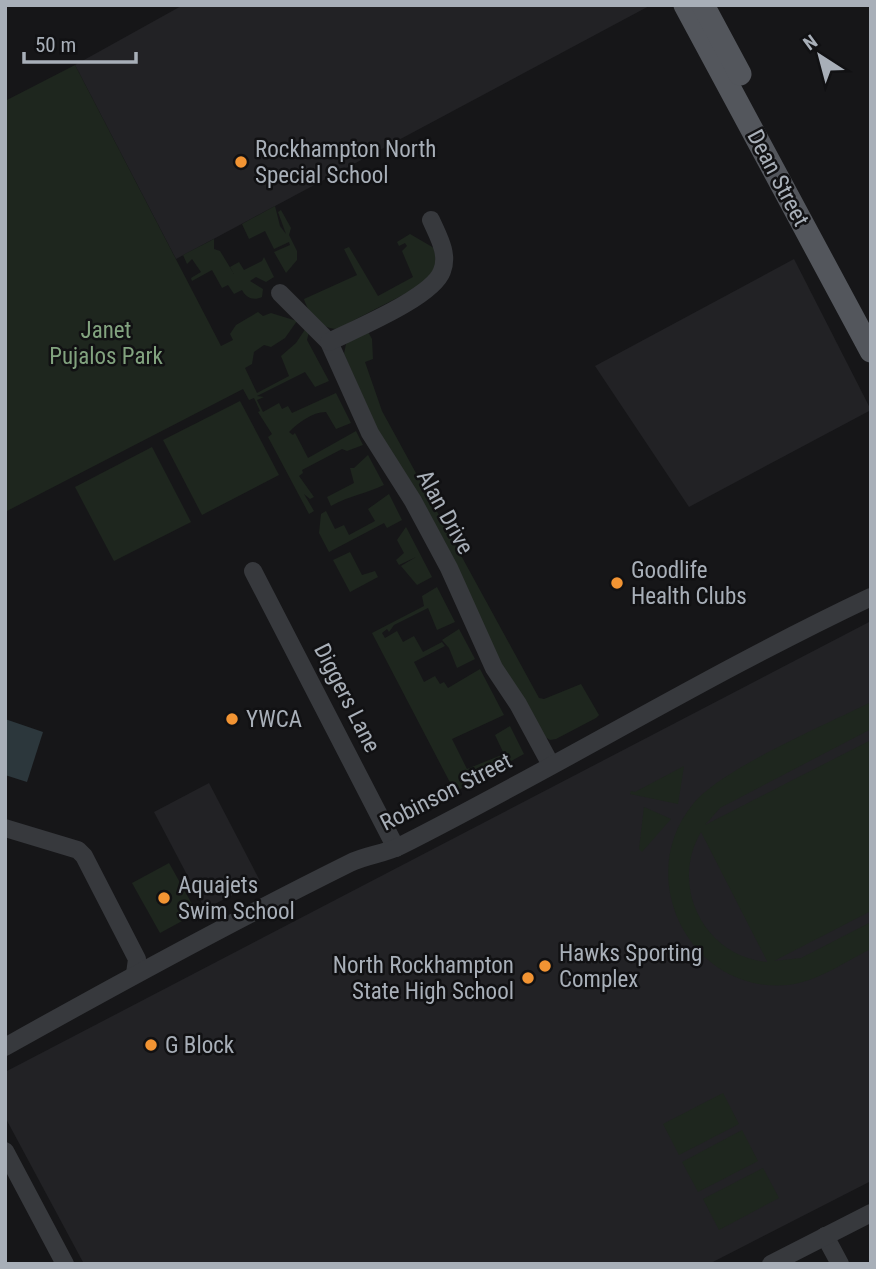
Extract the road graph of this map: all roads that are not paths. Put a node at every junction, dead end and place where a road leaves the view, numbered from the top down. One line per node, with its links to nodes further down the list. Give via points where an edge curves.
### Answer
1 (685, 5): 7 (main road, Dean Street)
2 (703, 5): 5 (main road, Dean Street)
3 (431, 220): 6 (street, via 444,252 442,273 435,283)
4 (280, 293): 6 (street, Alan Drive)
5 (871, 320)
6 (329, 342): 10 (street, Alan Drive, via 370,433 413,501 494,668)
7 (871, 351)
8 (253, 571): 12 (street, Diggers Lane)
9 (871, 597): 10 (street, Robinson Street, via 754,653)
10 (551, 765): 12 (street, Robinson Street)
11 (5, 828): 13 (street, via 78,850 84,856 137,959)
12 (396, 848): 13 (street, Robinson Street, via 353,861)
13 (135, 974): 14 (street, Robinson Street)
14 (5, 1047)
15 (5, 1151): 18 (street)
16 (871, 1213): 17 (street)
17 (825, 1236): 19 (street); 20 (street)
18 (65, 1264)
19 (771, 1264)
20 (840, 1264)

